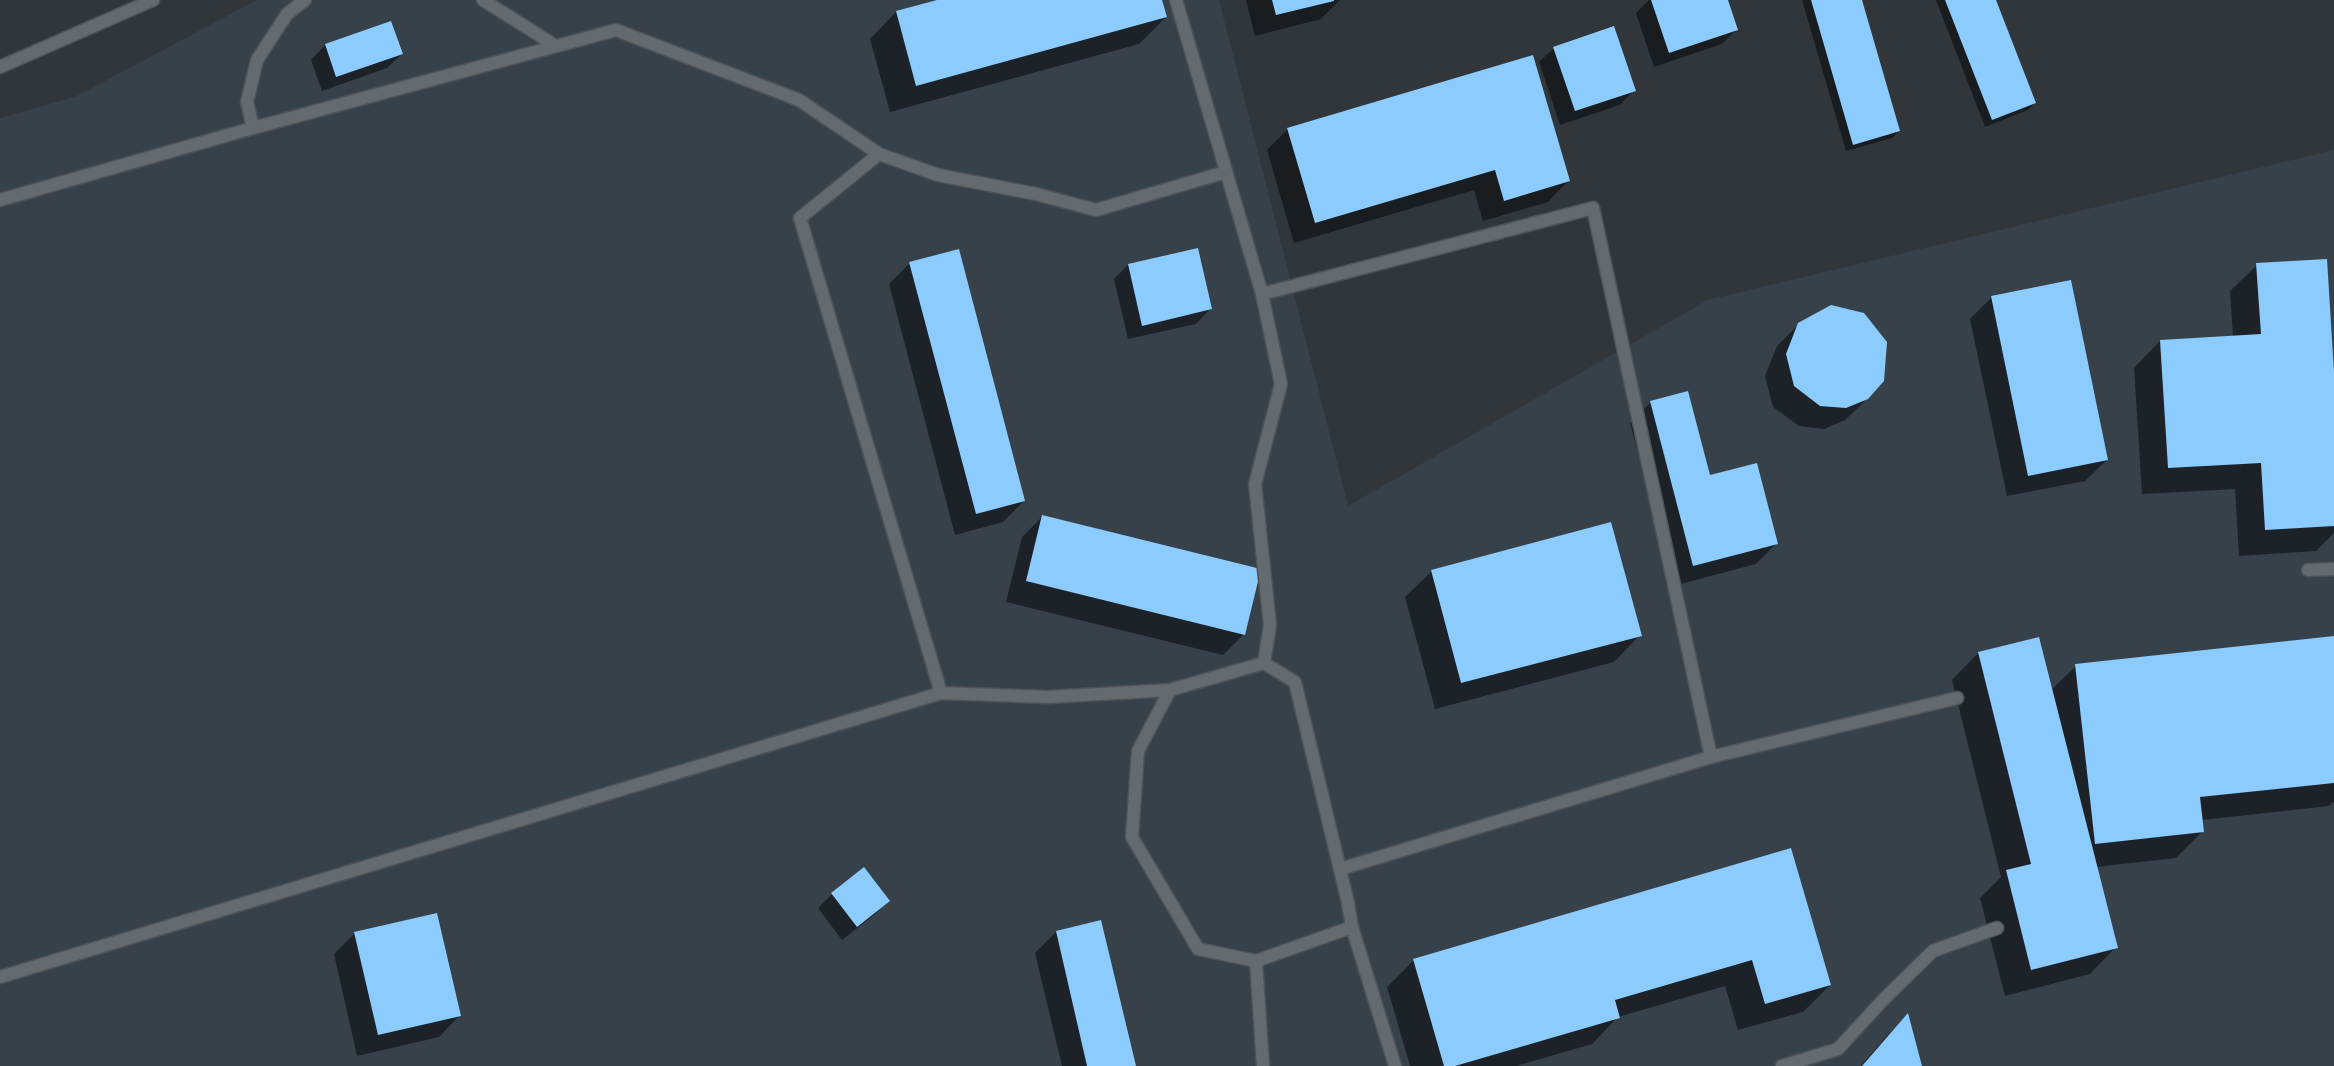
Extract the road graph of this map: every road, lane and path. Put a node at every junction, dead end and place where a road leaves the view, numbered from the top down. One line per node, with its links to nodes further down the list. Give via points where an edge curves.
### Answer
1 (153, 0): 6 (street)
2 (305, 0): 7 (street, via 288,14 256,60 247,102)
3 (483, 0): 5 (street)
4 (1176, 0): 9 (street)
5 (556, 46): 7 (street); 8 (street, via 616,30 799,100)
6 (0, 67)
7 (253, 128): 10 (street)
8 (880, 154): 9 (street, via 938,176 1036,194 1096,210); 16 (street, via 800,218)
9 (1226, 172): 11 (street)
10 (0, 200)
11 (1262, 294): 14 (street, via 1281,384 1255,484 1270,625); 18 (street, via 1593,208)
12 (2334, 569): 13 (street)
13 (2308, 570)
14 (1264, 663): 15 (street); 19 (street, via 1294,682)
15 (1170, 690): 16 (street, via 1048,697); 22 (street, via 1138,752 1132,837 1198,949)
16 (941, 693): 23 (street)
17 (1957, 698): 18 (street)
18 (1711, 757): 19 (street)
19 (1340, 868): 20 (street)
20 (1352, 927): 22 (street); 25 (street)
21 (1997, 928): 26 (street, via 1933,951 1838,1049)
22 (1256, 961): 24 (street)
23 (0, 976)
24 (1263, 1066)
25 (1395, 1066)
26 (1782, 1066)

